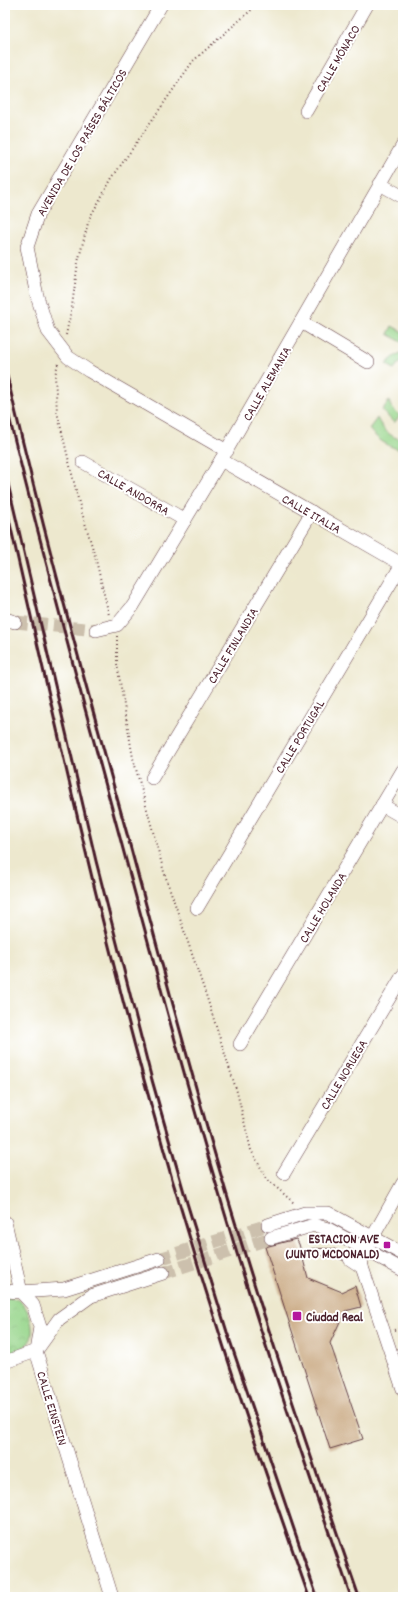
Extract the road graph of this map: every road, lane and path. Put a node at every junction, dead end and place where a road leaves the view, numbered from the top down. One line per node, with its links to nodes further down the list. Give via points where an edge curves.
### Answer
1 (161, 5): 9 (street, AVENIDA DE LOS PAÍSES BÁLTICOS, via 38,214 27,247 48,331)
2 (257, 5): 9 (path, via 193,61 108,185 89,219 78,262)
3 (367, 5): 4 (street, CALLE MÓNACO)
4 (306, 111)
5 (403, 145): 6 (street, CALLE ALEMANIA)
6 (380, 184): 7 (street); 8 (street, CALLE ALEMANIA)
7 (403, 197)
8 (301, 322): 10 (street); 11 (street, CALLE ALEMANIA)
9 (62, 350): 11 (street, AVENIDA DE LOS PAÍSES BÁLTICOS, via 89,371); 16 (path, via 55,376 56,412 104,592)
10 (368, 362)
11 (224, 456): 13 (street, CALLE ITALIA); 14 (street, CALLE ALEMANIA)
12 (83, 462): 14 (street, CALLE ANDORRA)
13 (312, 512): 15 (street, CALLE ITALIA); 19 (street, CALLE FINLANDIA)
14 (184, 520): 16 (street, CALLE ALEMANIA)
15 (402, 564): 22 (street, CALLE PORTUGAL)
16 (118, 623): 17 (street); 27 (path, via 117,664 133,758 164,872 237,1092 251,1150 267,1179)
17 (96, 630)
18 (403, 770): 20 (street, CALLE HOLANDA)
19 (152, 778)
20 (382, 805): 21 (street); 24 (street, CALLE HOLANDA)
21 (403, 817)
22 (197, 908)
23 (403, 975): 25 (street, CALLE NORUEGA)
24 (240, 1044)
25 (284, 1173)
26 (403, 1183): 29 (street)
27 (305, 1213): 29 (street, via 328,1213); 33 (street, via 270,1231 314,1225 328,1229)
28 (5, 1222): 37 (street, CALLE EINSTEIN)
29 (372, 1237): 31 (street); 33 (street)
30 (313, 1252): 33 (lane, via 332,1252)
31 (403, 1254)
32 (159, 1259): 37 (street, via 64,1289)
33 (359, 1259): 34 (street); 40 (street)
34 (403, 1270)
35 (163, 1273): 38 (street, via 91,1296 59,1319)
36 (5, 1291): 37 (street)
37 (21, 1292): 38 (street, CALLE EINSTEIN, via 33,1305 40,1327)
38 (36, 1351): 39 (street); 41 (street, CALLE EINSTEIN)
39 (5, 1362)
40 (403, 1389)
41 (112, 1597)

